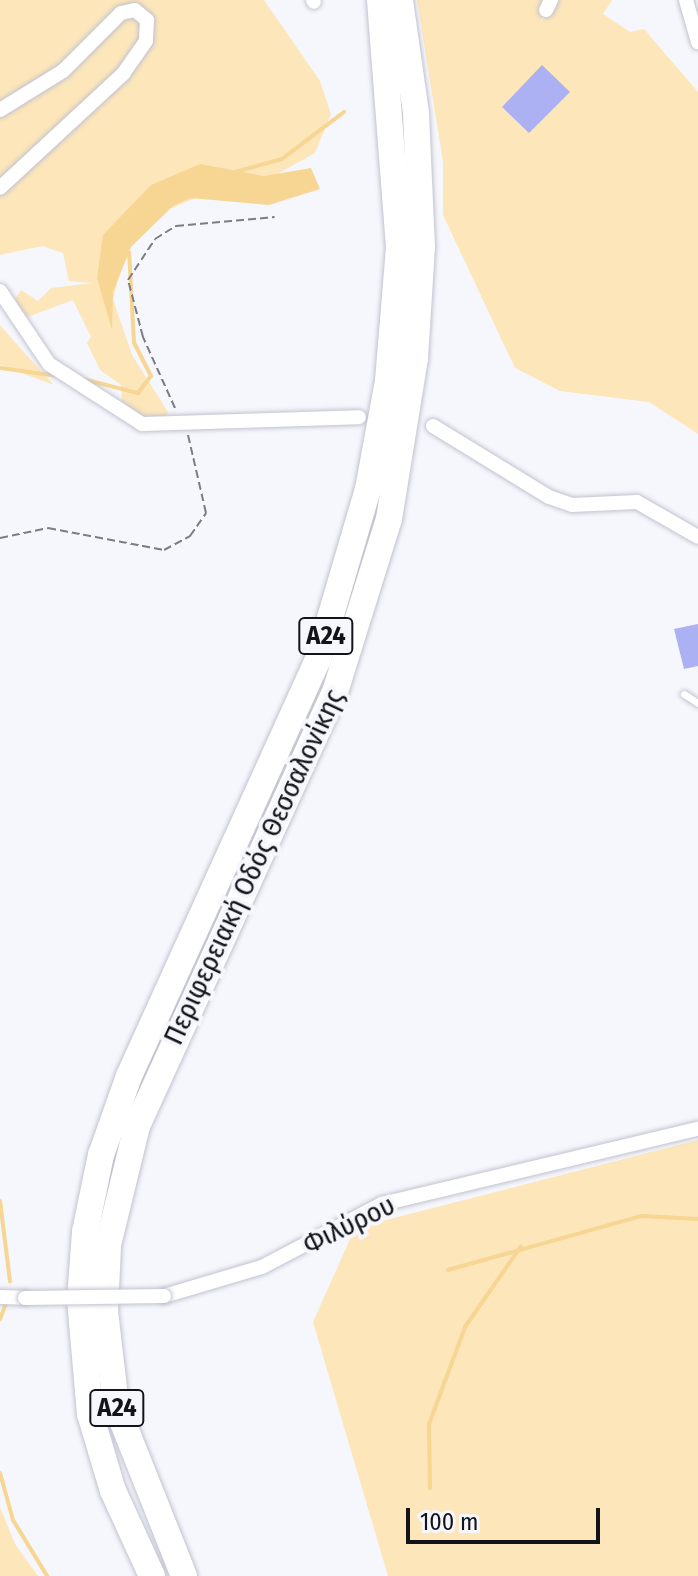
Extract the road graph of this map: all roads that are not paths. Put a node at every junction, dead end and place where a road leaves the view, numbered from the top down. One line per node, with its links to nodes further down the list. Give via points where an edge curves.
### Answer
1 (380, 0): 15 (highway, Περιφερειακή Οδός Θεσσαλονίκης / Α24, via 399,247 388,381 368,489 305,691 129,1076 101,1155 85,1232 80,1299 90,1414 113,1491)
2 (400, 0): 16 (highway, Περιφερειακή Οδός Θεσσαλονίκης / Α24, via 416,113 422,247 415,358 389,519 335,692 140,1117 108,1245 105,1312 116,1405 139,1479)
3 (686, 0): 4 (street)
4 (698, 42)
5 (0, 110): 6 (street, via 63,71 121,13 135,10 147,20 146,41 124,73)
6 (0, 188)
7 (0, 291): 8 (street, via 33,345 69,381 142,424)
8 (359, 417)
9 (433, 426): 10 (street, via 549,497 572,505 637,502)
10 (698, 537)
11 (684, 694): 12 (lane)
12 (698, 703)
13 (698, 1129): 14 (street, Φιλύρου, bridge, via 382,1204 262,1267 164,1296)
14 (0, 1297)
15 (152, 1576)
16 (184, 1576)

